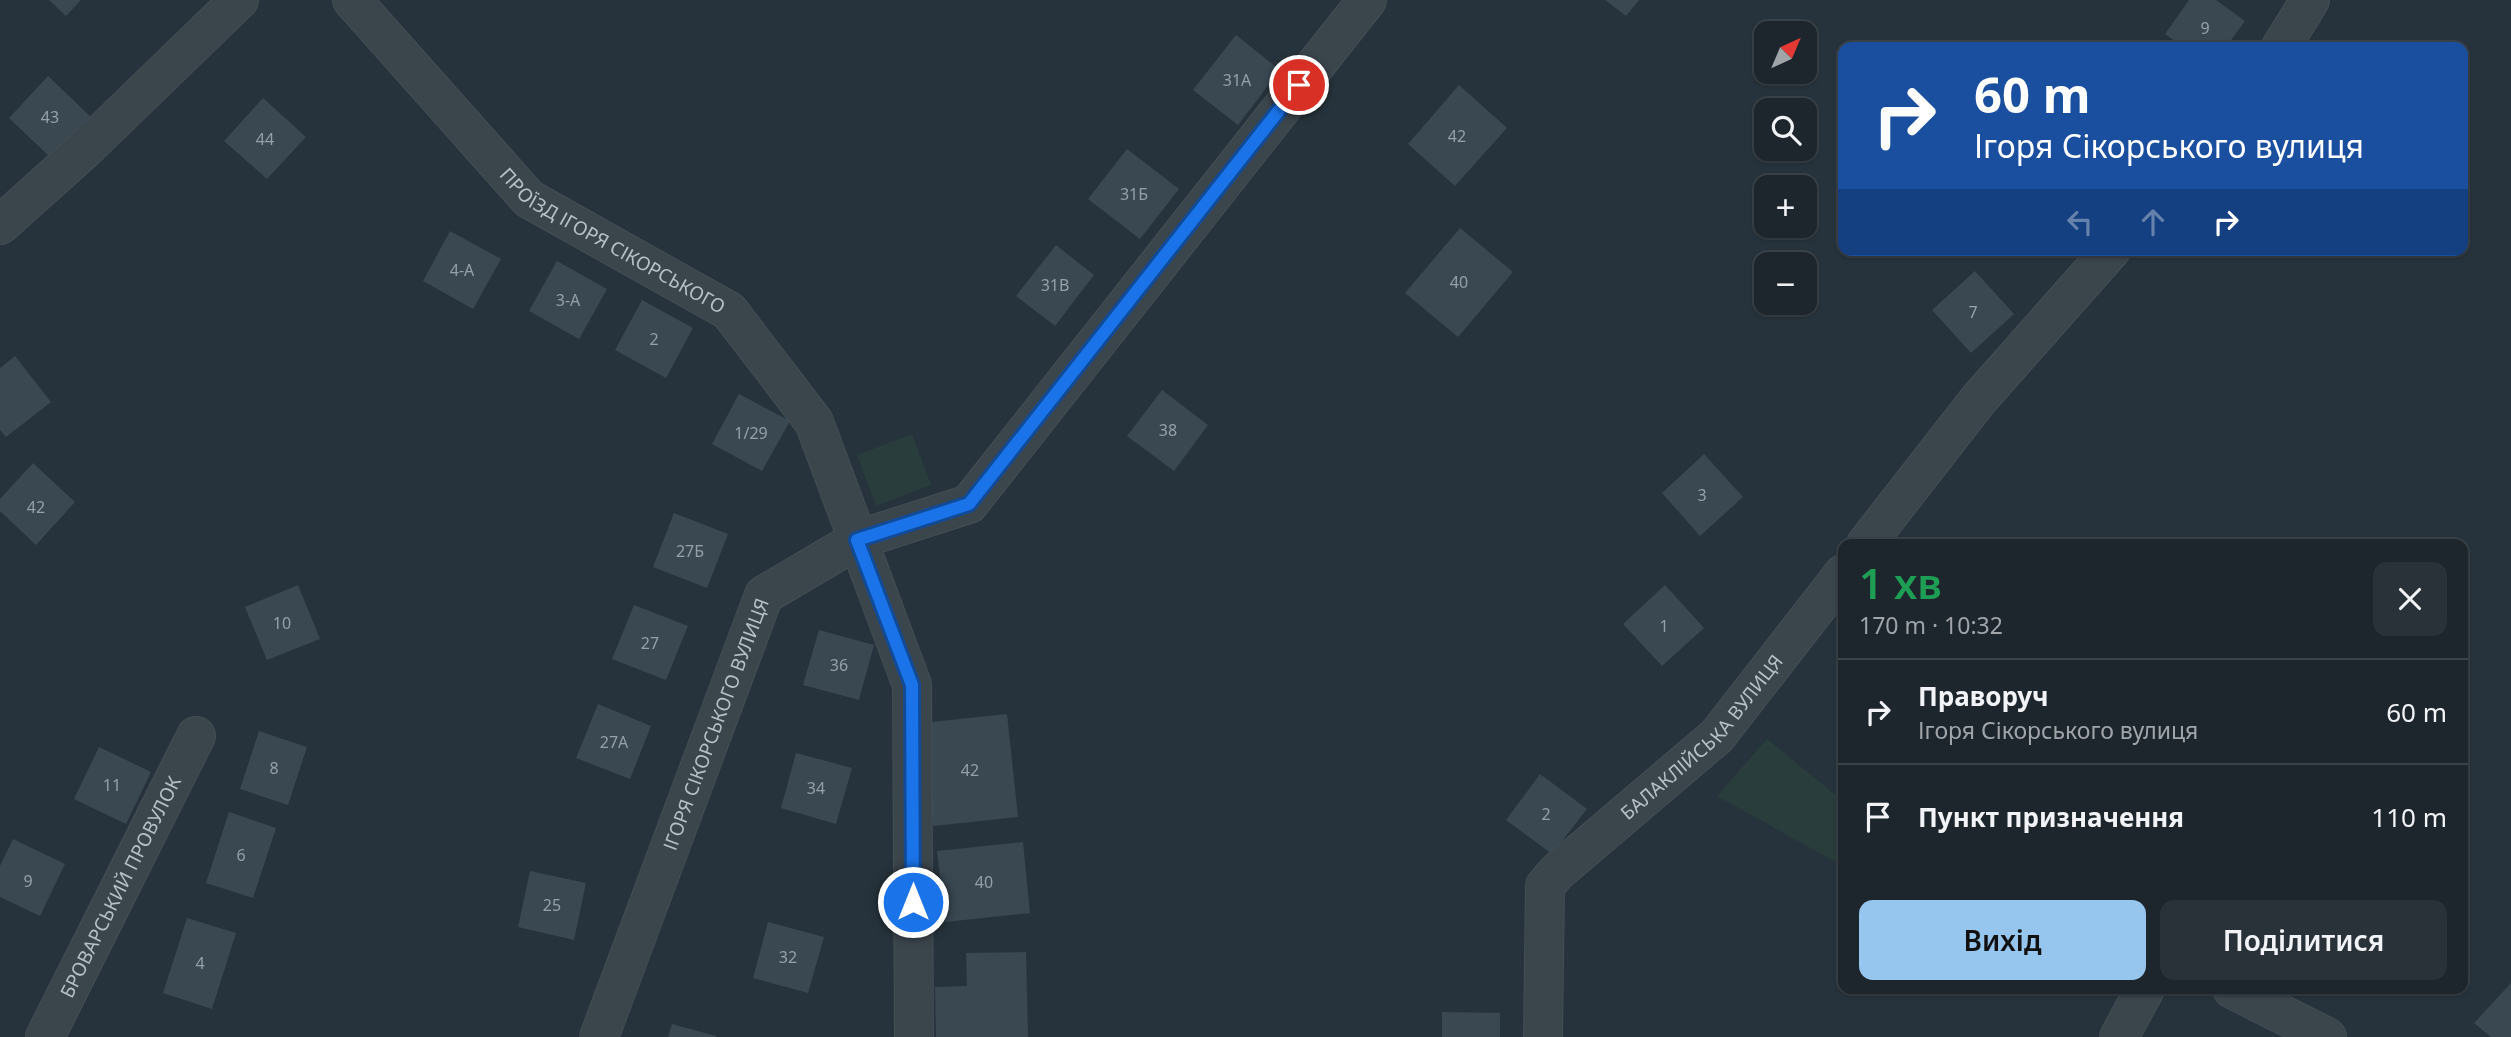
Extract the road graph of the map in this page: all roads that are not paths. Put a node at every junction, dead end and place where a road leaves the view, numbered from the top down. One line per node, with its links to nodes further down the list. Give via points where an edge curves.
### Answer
1 (352, 0): 9 (street, ПРОЇЗД ІГОРЯ СІКОРСЬКОГО, via 529,199 729,311 814,422)
2 (1367, 0): 9 (street, ІГОРЯ СІКОРСЬКОГО ВУЛИЦЯ, via 969,504)
3 (2310, 0): 5 (street)
4 (227, 4): 6 (street, via 85,149)
5 (2284, 42)
6 (0, 225)
7 (2106, 256): 8 (street, via 1979,399)
8 (1870, 539)
9 (857, 540): 15 (street, ІГОРЯ СІКОРСЬКОГО ВУЛИЦЯ, via 764,594); 16 (street, ПРОЇЗД ІГОРЯ СІКОРСЬКОГО, via 912,685)
10 (1838, 580): 17 (street, БАЛАКЛІЙСЬКА ВУЛИЦЯ, via 1717,736 1545,886)
11 (196, 736): 14 (street, БРОВАРСЬКИЙ ПРОВУЛОК)
12 (2142, 994): 18 (street)
13 (2242, 994): 19 (street)
14 (44, 1037)
15 (599, 1037)
16 (914, 1037)
17 (1543, 1037)
18 (2119, 1037)
19 (2327, 1037)

